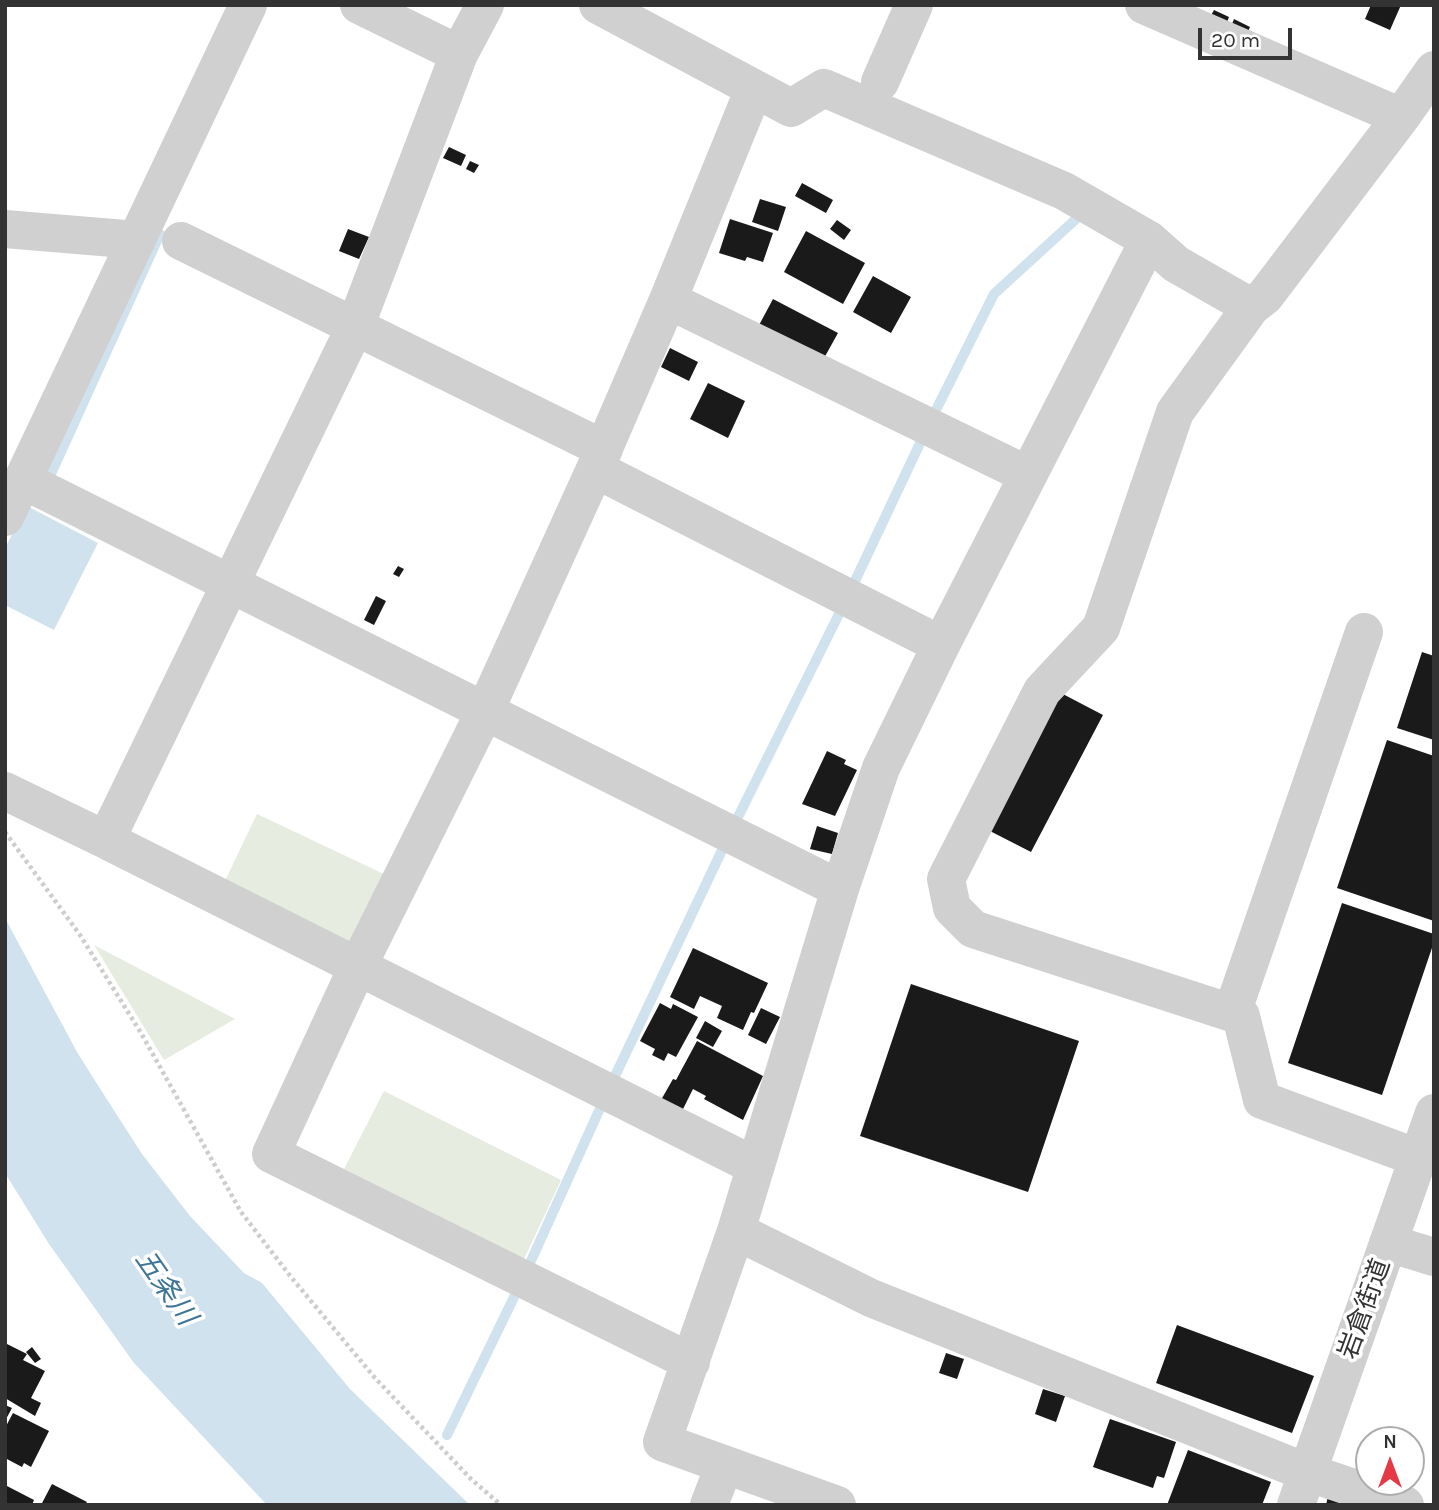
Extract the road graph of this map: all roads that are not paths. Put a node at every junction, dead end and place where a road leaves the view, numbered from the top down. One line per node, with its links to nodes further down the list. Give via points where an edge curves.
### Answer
1 (248, 5): 13 (street)
2 (359, 5): 7 (street)
3 (485, 5): 7 (street)
4 (597, 5): 10 (street)
5 (914, 5): 9 (street)
6 (1144, 5): 11 (street)
7 (459, 54): 18 (street)
8 (1434, 70): 11 (street)
9 (880, 82)
10 (754, 89): 14 (street, via 791,108 824,88 1064,191); 16 (street)
11 (1401, 117): 17 (street, via 1265,296)
12 (5, 229): 13 (street)
13 (137, 240): 21 (street)
14 (1149, 240): 17 (street, via 1176,264); 20 (street)
15 (181, 241): 18 (street)
16 (668, 300): 19 (street); 20 (street)
17 (1251, 307): 30 (street, via 1175,412 1101,628 1042,691 946,879 952,908 973,929)
18 (355, 327): 19 (street); 22 (street)
19 (600, 459): 24 (street); 25 (street)
20 (1028, 475): 24 (street)
21 (20, 498): 22 (street)
22 (230, 583): 25 (street); 27 (street)
23 (1364, 632): 30 (street)
24 (941, 645): 28 (street, via 881,768)
25 (485, 711): 28 (street); 29 (street)
26 (5, 790): 27 (street)
27 (106, 841): 29 (street)
28 (840, 889): 33 (street)
29 (357, 968): 33 (street); 37 (street, via 271,1154)
30 (1232, 1013): 32 (street, via 1241,1016 1262,1100)
31 (1434, 1113): 32 (street, 岩倉街道)
32 (1418, 1157): 35 (street, 岩倉街道)
33 (755, 1166): 34 (street)
34 (736, 1231): 37 (street); 39 (street, via 871,1298)
35 (1388, 1243): 36 (street); 39 (street, 岩倉街道)
36 (1434, 1257)
37 (691, 1362): 38 (street, via 662,1442)
38 (724, 1466): 40 (street); 41 (street)
39 (1301, 1488): 42 (street)
40 (709, 1505)
41 (836, 1505)
42 (1405, 1505)

